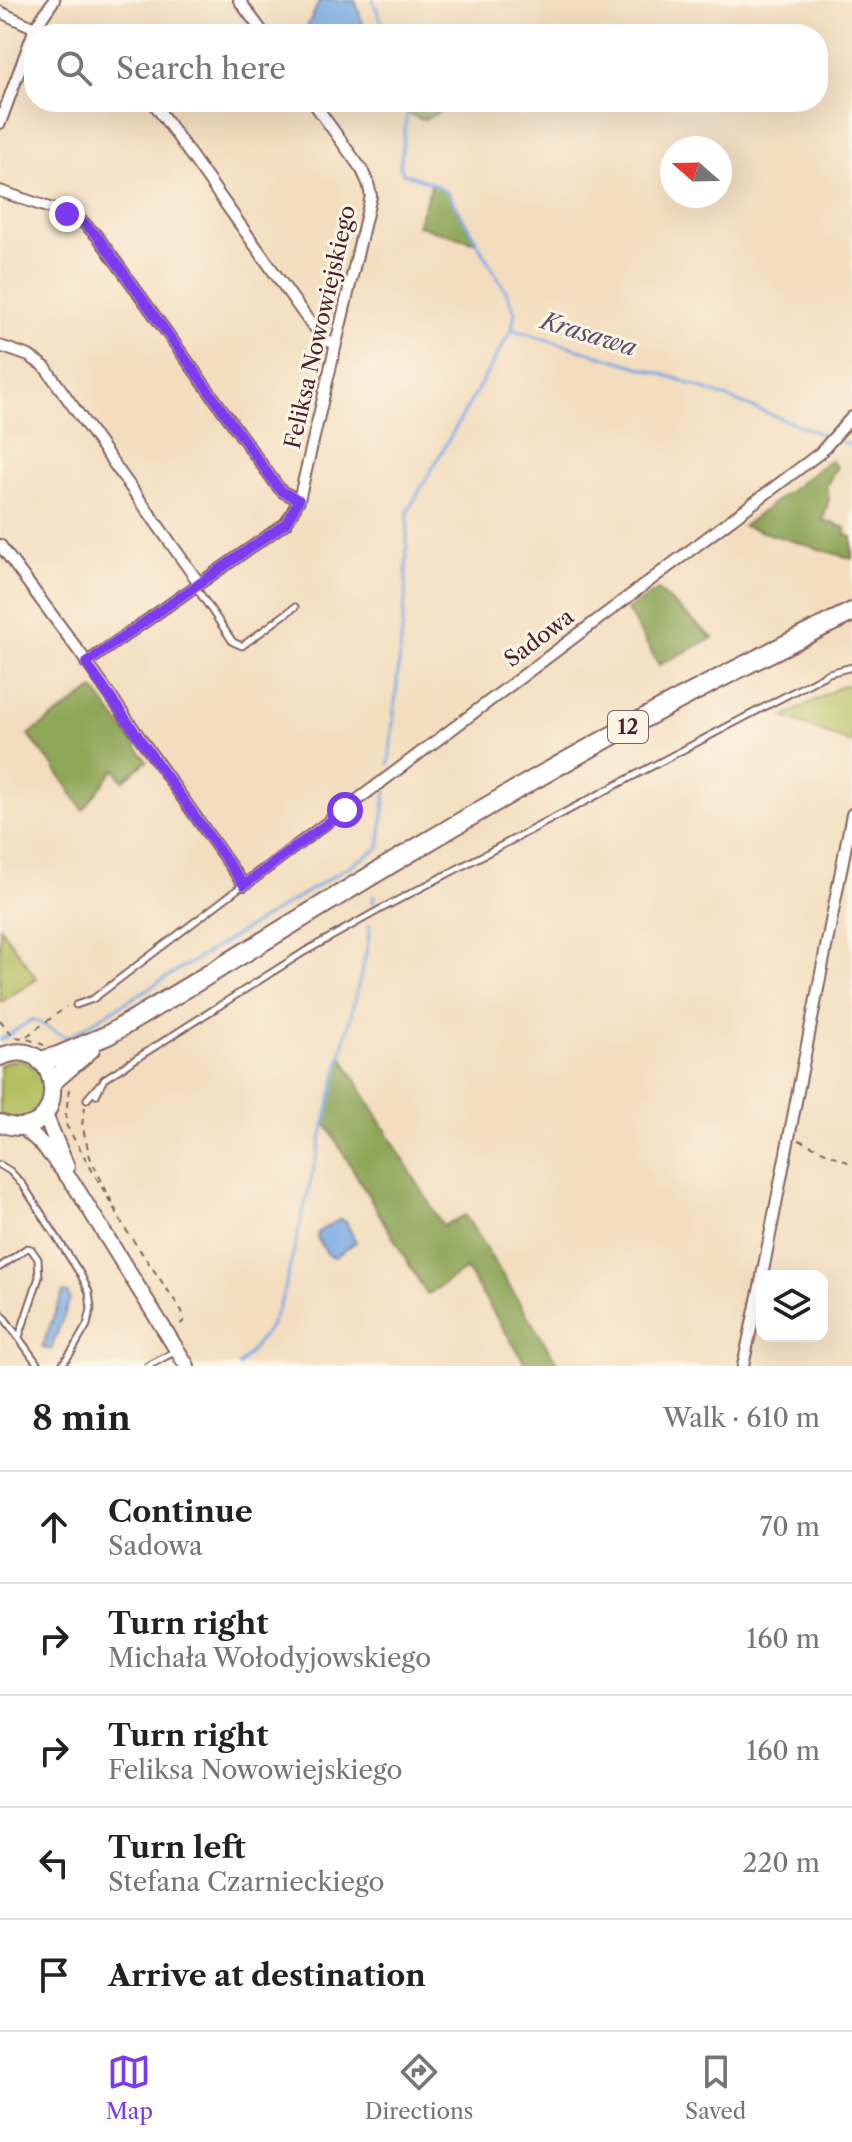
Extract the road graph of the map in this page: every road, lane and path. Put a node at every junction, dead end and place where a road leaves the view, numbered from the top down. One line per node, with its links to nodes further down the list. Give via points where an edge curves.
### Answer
1 (54, 0): 5 (street)
2 (239, 0): 6 (street)
3 (0, 12): 4 (street)
4 (25, 24)
5 (43, 24)
6 (257, 24)
7 (24, 68): 10 (street)
8 (160, 112): 12 (street, via 308,320 327,341)
9 (320, 112): 12 (street, Feliksa Nowowiejskiego, via 362,170 371,196)
10 (0, 123)
11 (0, 191): 15 (street, via 67,214 98,237 277,486)
12 (336, 343): 15 (street, Feliksa Nowowiejskiego)
13 (0, 346): 17 (street, via 45,367)
14 (852, 417): 23 (street, Sadowa, via 820,453)
15 (299, 500): 17 (street, Feliksa Nowowiejskiego, via 286,523)
16 (0, 545): 20 (street)
17 (197, 585): 18 (lane, via 233,642 242,646); 20 (street, Feliksa Nowowiejskiego)
18 (295, 607)
19 (852, 612): 28 (highway, 12, via 533,780)
20 (86, 663): 23 (street)
21 (852, 667): 29 (lane, via 829,673 379,910)
22 (852, 814): 35 (street)
23 (244, 885): 24 (lane, via 93,999)
24 (76, 1005): 26 (path, via 64,1007)
25 (0, 1020): 27 (path)
26 (25, 1038): 27 (path); 28 (path, via 47,1047)
27 (5, 1045): 28 (main road)
28 (54, 1067): 32 (main road, via 54,1093); 39 (path, via 70,1073 65,1123)
29 (104, 1079): 30 (lane); 31 (lane)
30 (96, 1095)
31 (87, 1099): 39 (path, via 82,1125 90,1157)
32 (45, 1115): 34 (main road); 38 (main road)
33 (0, 1123): 34 (main road)
34 (23, 1127): 38 (main road)
35 (790, 1136): 36 (path); 41 (street)
36 (852, 1164)
37 (0, 1165): 48 (lane, via 23,1185 89,1292 87,1325)
38 (75, 1186): 44 (main road)
39 (124, 1227): 44 (path, via 182,1311 184,1321)
40 (0, 1267): 45 (lane, via 27,1248 38,1259 39,1277)
41 (763, 1270)
42 (756, 1304): 51 (street)
43 (0, 1312): 45 (lane)
44 (168, 1335): 46 (main road)
45 (19, 1337): 47 (lane)
46 (177, 1350): 49 (lane); 50 (main road)
47 (39, 1366)
48 (61, 1366)
49 (148, 1366)
50 (187, 1366)
51 (743, 1366)

